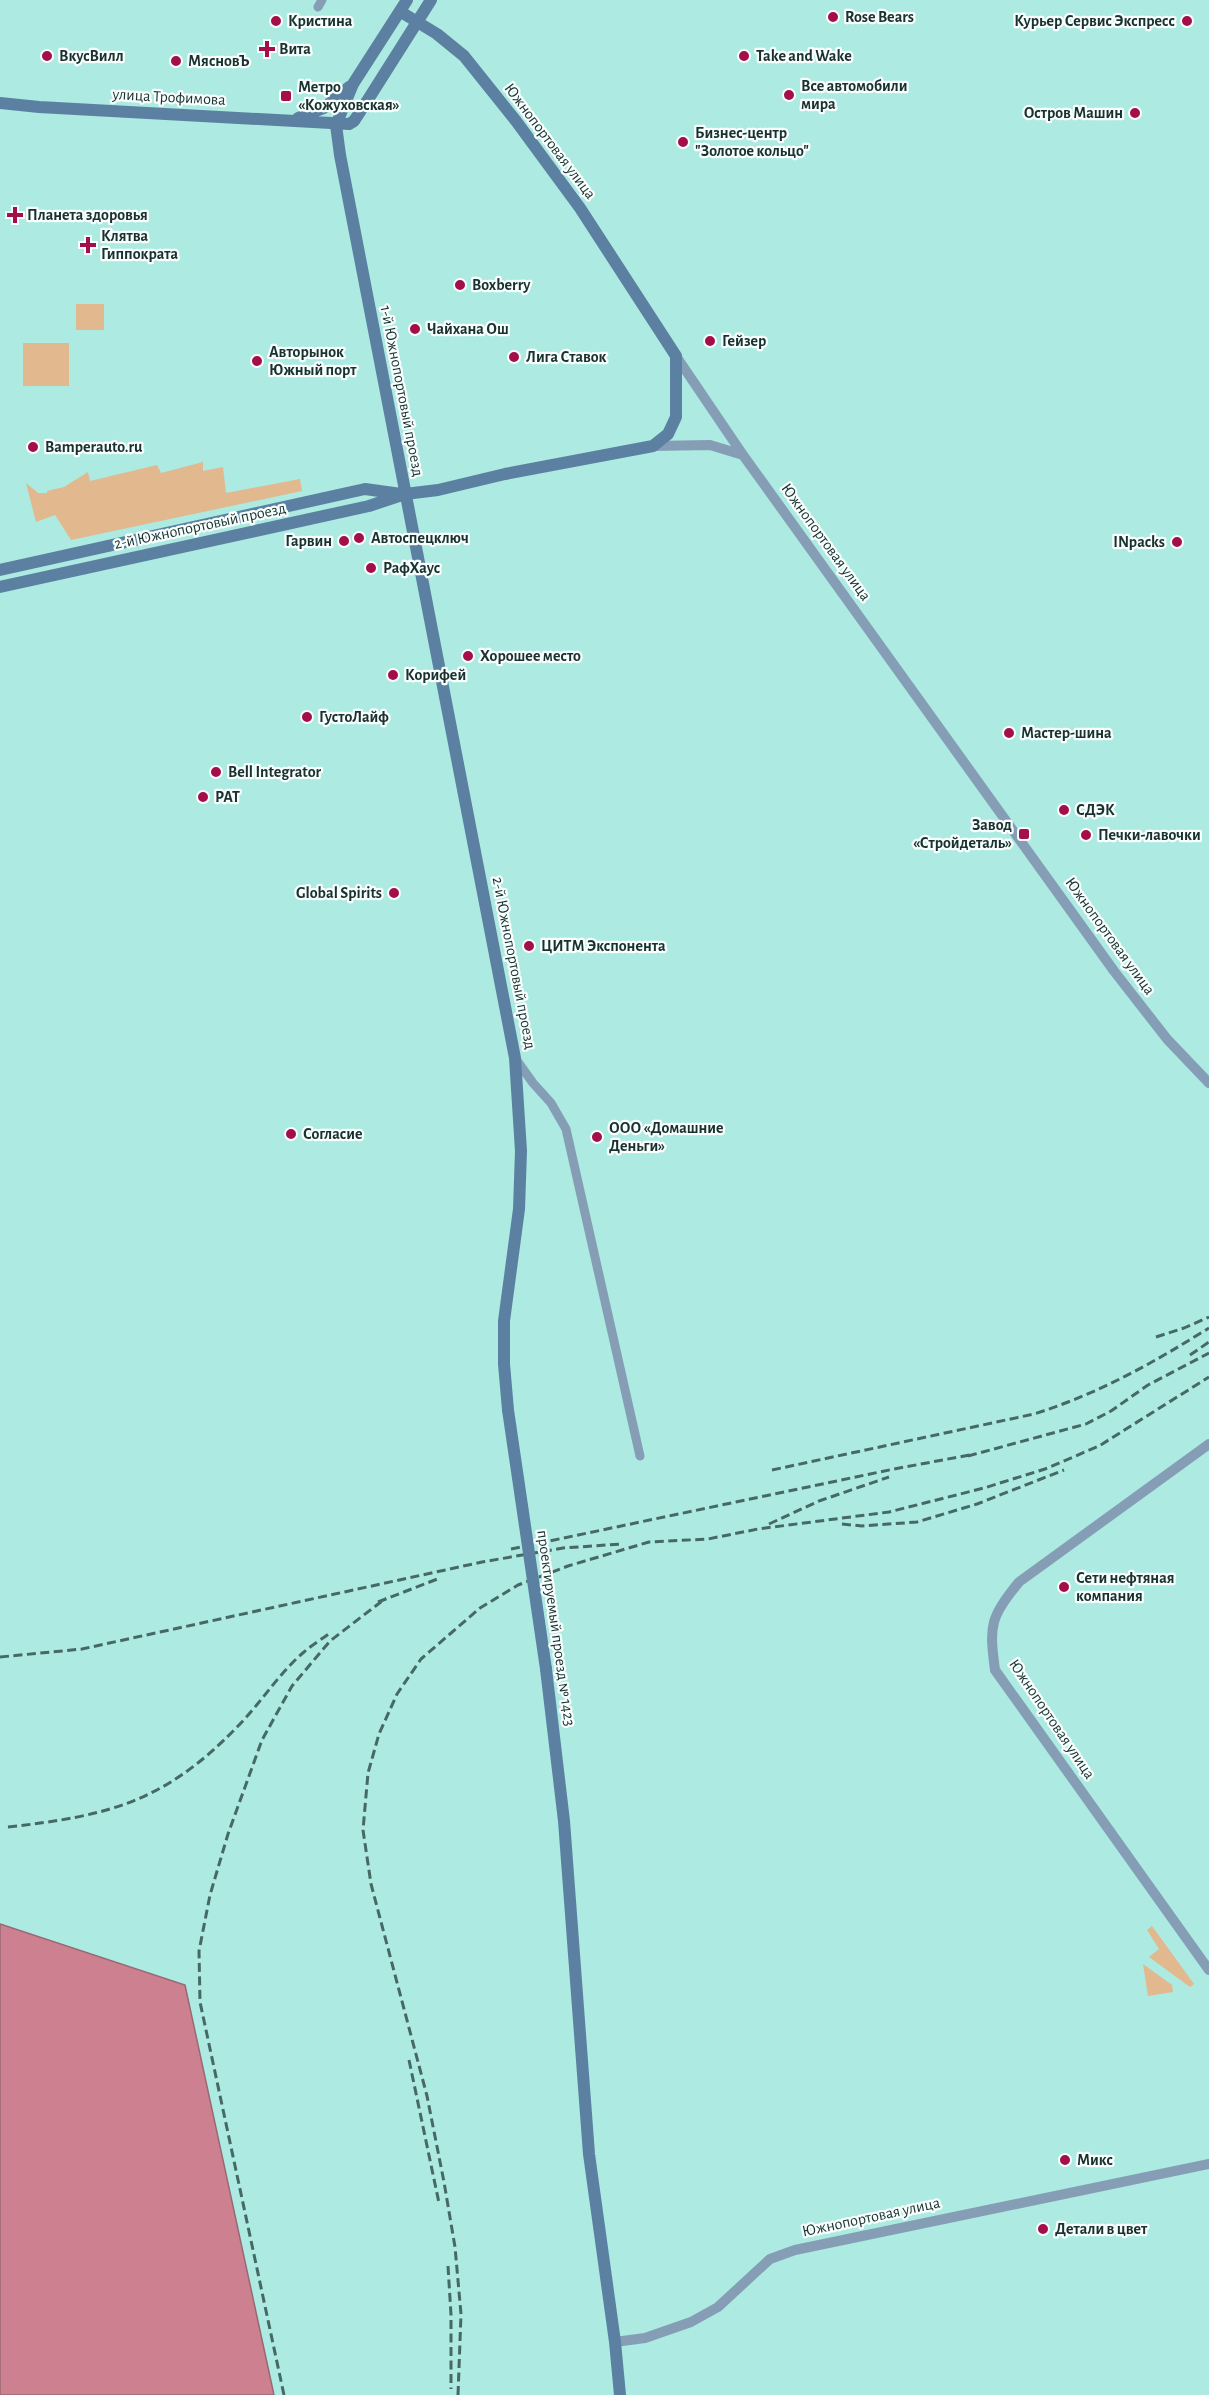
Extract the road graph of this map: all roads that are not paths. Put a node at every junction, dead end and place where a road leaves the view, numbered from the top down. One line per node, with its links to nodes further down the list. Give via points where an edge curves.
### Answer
1 (407, 0): 3 (main road)
2 (431, 0): 4 (main road)
3 (401, 12): 4 (main road, Южнопортовая улица); 5 (main road)
4 (418, 22): 8 (main road, via 354,120); 9 (main road, Южнопортовая улица, via 464,56 516,121 580,208)
5 (352, 84): 7 (main road, via 324,108); 8 (main road)
6 (0, 103): 7 (main road, улица Трофимова)
7 (294, 120): 8 (main road, улица Трофимова)
8 (336, 125): 13 (main road, 1-й Южнопортовый проезд)
9 (676, 356): 10 (main road, via 676,417 668,434); 11 (street, Южнопортовая улица)
10 (653, 446): 11 (street, via 710,445); 13 (main road, 1-й Южнопортовый проезд)
11 (743, 455): 18 (street, Южнопортовая улица, via 1114,971 1167,1039)
12 (338, 494): 13 (main road, 2-й Южнопортовый проезд, via 365,489); 14 (main road, via 349,501); 15 (main road, 2-й Южнопортовый проезд)
13 (405, 494): 14 (main road, 2-й Южнопортовый проезд); 17 (main road, 2-й Южнопортовый проезд)
14 (343, 512): 16 (main road, 2-й Южнопортовый проезд)
15 (0, 570)
16 (0, 587)
17 (515, 1058): 20 (street, 2-й Южнопортовый проезд, via 566,1129); 23 (main road, проектируемый проезд № 1423, bridge, via 521,1151 519,1209 504,1321 504,1364 564,1821 589,2154)
18 (1209, 1083)
19 (1209, 1444): 21 (street, Южнопортовая улица, via 1019,1582 999,1607 990,1635 995,1670)
20 (640, 1456)
21 (1209, 1970)
22 (1209, 2164): 23 (street, Южнопортовая улица, via 795,2250 770,2259 718,2307 691,2322 645,2338)
23 (615, 2342): 24 (main road)
24 (620, 2395)

